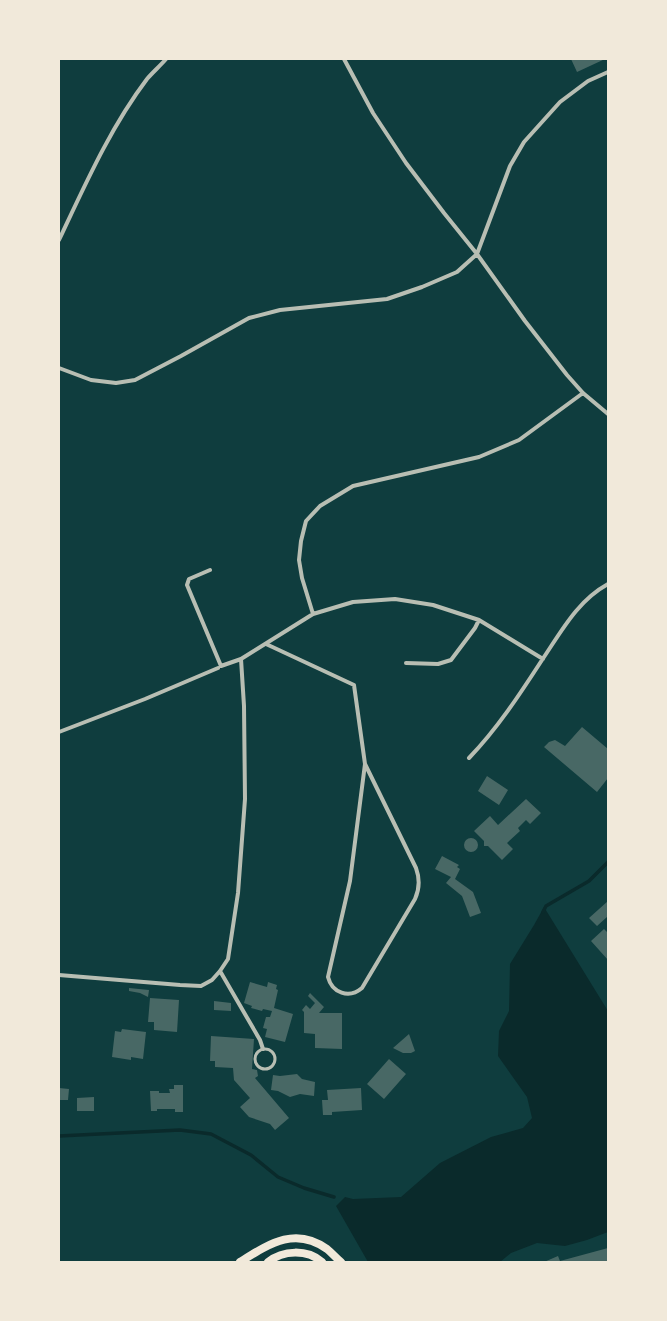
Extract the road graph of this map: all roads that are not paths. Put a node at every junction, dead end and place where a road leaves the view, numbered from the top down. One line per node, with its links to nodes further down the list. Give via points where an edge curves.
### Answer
1 (166, 59): 4 (street, via 148,78 115,127)
2 (344, 59): 5 (street, via 373,113 406,163)
3 (608, 72): 5 (street, via 588,81 560,102 524,142 510,166)
4 (59, 240)
5 (478, 254): 6 (street, via 457,272 387,299 280,310 249,318 135,380 116,383 91,380); 7 (street, via 530,327)
6 (59, 368)
7 (583, 393): 8 (street); 11 (street, via 519,440 479,457 353,486 320,506 306,521 299,560)
8 (608, 414)
9 (210, 570): 17 (street, via 189,579 187,585)
10 (608, 584): 15 (street, via 581,605 563,627)
11 (313, 614): 12 (street, via 353,602 395,599 433,605); 13 (street)
12 (479, 620): 15 (street); 16 (street, via 451,660 438,664)
13 (266, 644): 14 (street); 20 (street, via 354,685)
14 (241, 659): 17 (street); 21 (street, via 245,752 242,846 228,959)
15 (544, 659): 19 (street, via 487,739)
16 (406, 663)
17 (219, 667): 18 (street)
18 (59, 732)
19 (469, 758)
20 (365, 764): 20 (street, via 350,881 328,977 335,989 343,994 353,994 362,988 415,899 420,881)
21 (220, 971): 22 (street, via 212,980 201,986); 23 (street, via 260,1040)
22 (59, 975)
23 (263, 1050): 23 (lane, via 258,1053 255,1062 266,1070 273,1066 275,1058 271,1051)
24 (240, 1262): 27 (main road, via 273,1242 295,1237 327,1249)
25 (268, 1262): 26 (main road, via 289,1253 302,1252)
26 (322, 1262)
27 (341, 1262)

